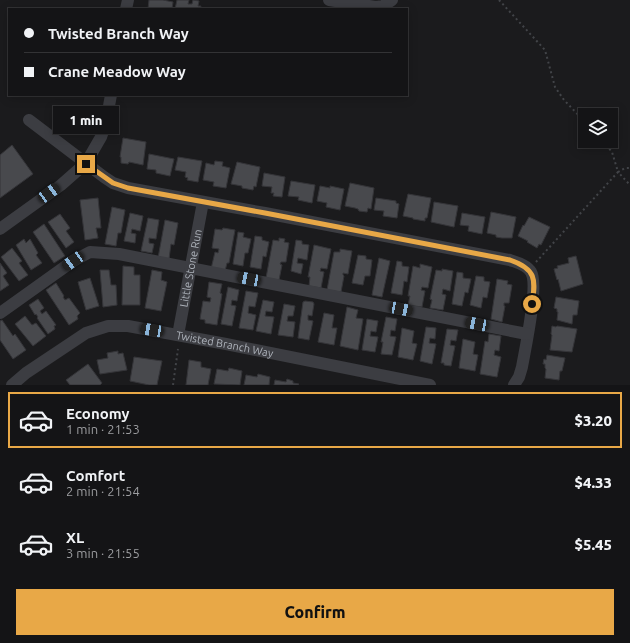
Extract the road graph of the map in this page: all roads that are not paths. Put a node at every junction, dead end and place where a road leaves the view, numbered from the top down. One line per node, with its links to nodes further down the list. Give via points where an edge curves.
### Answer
1 (329, 0): 2 (street, via 376,7)
2 (392, 0)
3 (111, 96): 5 (street, via 101,138)
4 (29, 120): 5 (street)
5 (86, 164): 6 (street, via 104,178 121,186); 7 (street)
6 (203, 202): 8 (street, Little Stone Run); 10 (street, via 510,260 524,266 532,274 534,289)
7 (1, 228)
8 (191, 268): 9 (street, via 119,254 90,252 73,261); 10 (street); 11 (street, Little Stone Run)
9 (0, 313)
10 (527, 334): 14 (street, via 522,367)
11 (178, 335): 12 (street, Twisted Branch Way, via 128,326 96,329 26,373); 13 (street, Twisted Branch Way)
12 (12, 385)
13 (430, 385)
14 (514, 385)

